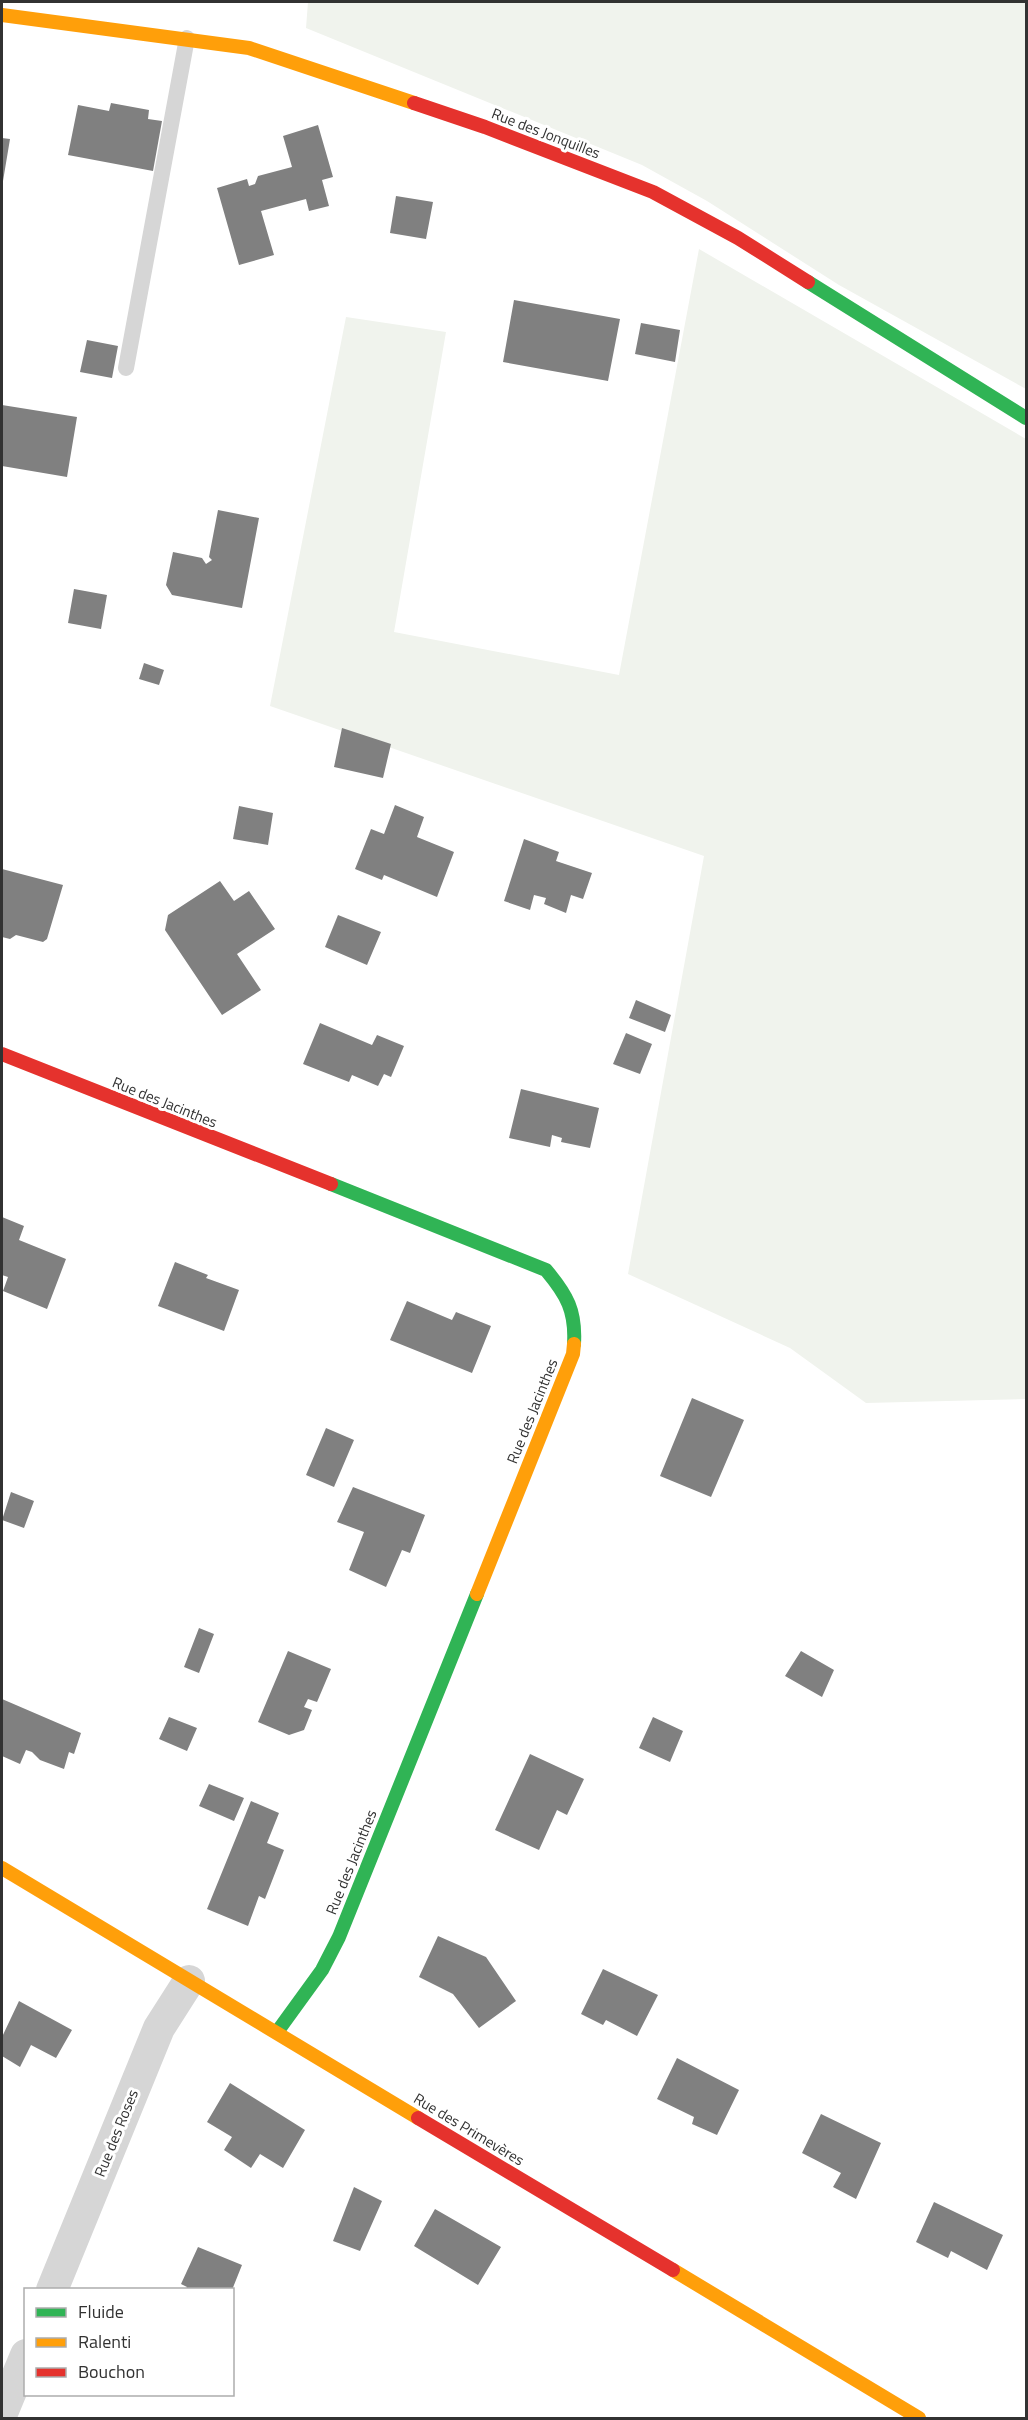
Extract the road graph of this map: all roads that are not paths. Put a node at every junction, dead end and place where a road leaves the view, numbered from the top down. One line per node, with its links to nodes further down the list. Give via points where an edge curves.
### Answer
1 (2, 15): 2 (street, Rue des Jonquilles)
2 (187, 38): 3 (lane); 4 (street, Rue des Jonquilles, via 249,48 485,127 653,192 738,238)
3 (126, 368)
4 (1026, 418)
5 (2, 1054): 8 (street, Rue des Jacinthes, via 546,1270 565,1293 575,1326 573,1354 339,1937 322,1970)
6 (2, 1868): 7 (street, Rue des Primevères)
7 (189, 1981): 8 (street, Rue des Primevères); 9 (street, Rue des Roses, via 159,2028)
8 (277, 2032): 12 (street, Rue des Primevères)
9 (52, 2288)
10 (24, 2360): 11 (street)
11 (2, 2413)
12 (919, 2418)

